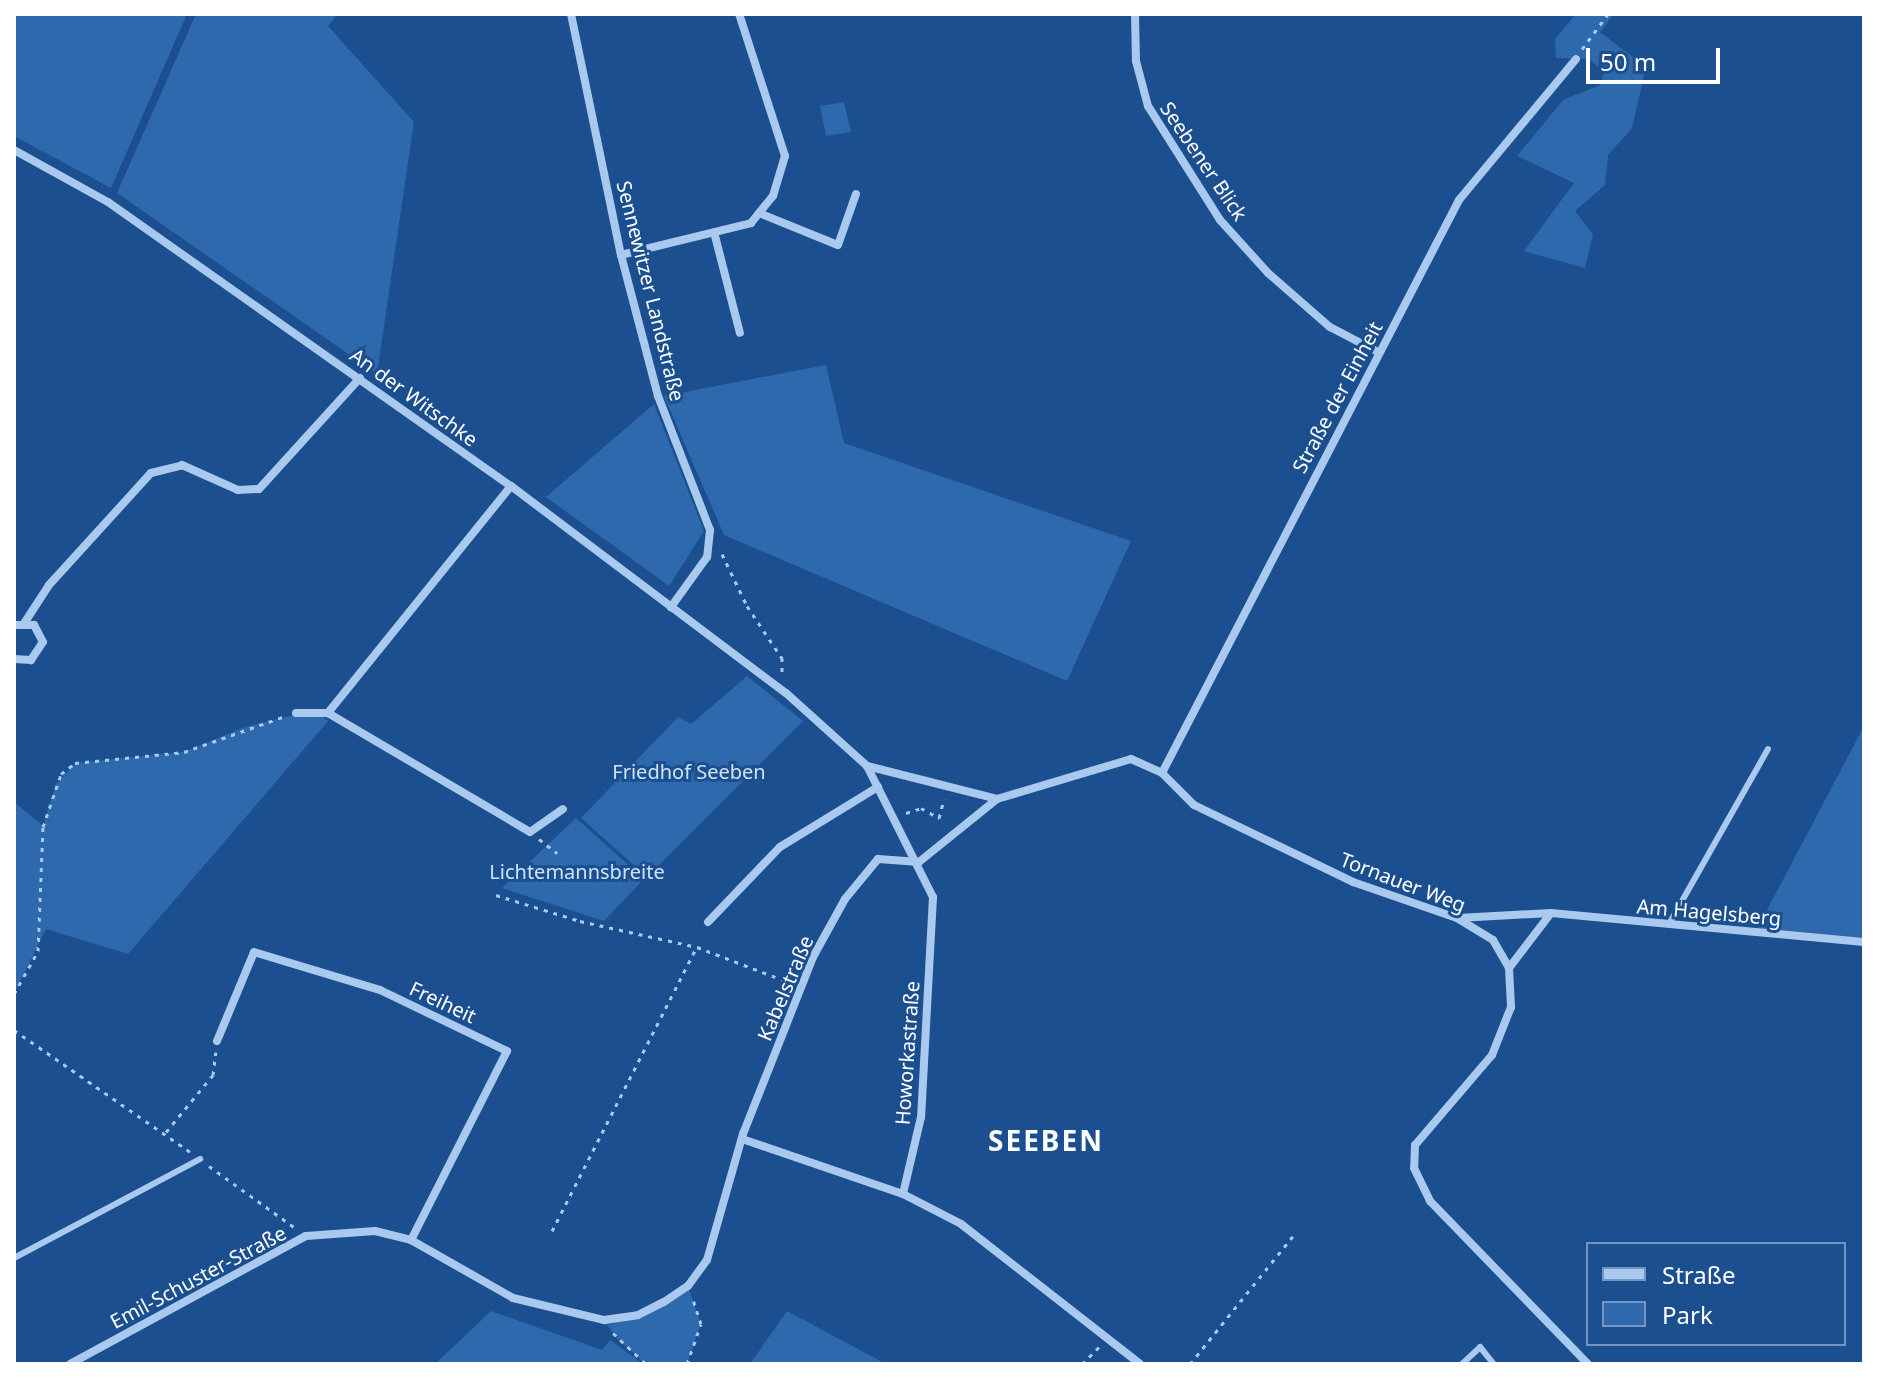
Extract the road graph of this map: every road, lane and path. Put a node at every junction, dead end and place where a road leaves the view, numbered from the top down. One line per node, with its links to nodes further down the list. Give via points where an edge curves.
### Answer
1 (571, 14): 10 (street, Sennewitzer Landstraße)
2 (739, 14): 8 (street, via 785,156 773,196)
3 (1608, 14): 5 (path)
4 (1135, 15): 12 (street, Seebener Blick, via 1136,61 1148,106 1220,220 1268,273 1330,327)
5 (1576, 59): 12 (street, Straße der Einheit, via 1459,200)
6 (14, 150): 13 (street, An der Witschke, via 95,194)
7 (856, 194): 8 (street, via 838,245)
8 (759, 213): 9 (street, via 751,223)
9 (714, 232): 10 (street); 11 (street)
10 (621, 255): 15 (street, Sennewitzer Landstraße, via 658,396)
11 (740, 333)
12 (1378, 352): 25 (street, Straße der Einheit)
13 (360, 378): 14 (street, An der Witschke); 17 (street, via 259,489 238,490 182,465 151,473 49,585)
14 (511, 486): 16 (street, An der Witschke); 22 (street)
15 (711, 537): 16 (street, via 707,557); 20 (path, via 782,658)
16 (671, 607): 20 (street, An der Witschke)
17 (25, 622): 18 (street); 19 (street, via 39,630 42,649 31,660)
18 (14, 625)
19 (14, 659)
20 (783, 690): 24 (street, An der Witschke)
21 (296, 713): 22 (street); 43 (path, via 184,752 75,763 56,784 43,827 38,951)
22 (328, 713): 31 (street)
23 (1768, 749): 38 (lane)
24 (867, 766): 26 (street, Howorkastraße); 27 (street)
25 (1162, 773): 28 (street, Tornauer Weg, via 1131,759); 36 (street, Tornauer Weg, via 1207,811 1353,882)
26 (878, 787): 30 (street, Howorkastraße); 37 (street, via 780,847)
27 (948, 787): 28 (street); 30 (path, via 939,818 921,808)
28 (997, 799): 33 (street)
29 (563, 809): 31 (street)
30 (895, 817): 33 (street, Howorkastraße)
31 (530, 832): 32 (path)
32 (557, 853)
33 (919, 862): 42 (street, Kabelstraße, via 878,859 845,899); 49 (street, Howorkastraße, via 933,897 921,1117)
34 (496, 895): 40 (path)
35 (1551, 913): 36 (street, Am Hagelsberg); 38 (street, Am Hagelsberg); 41 (street)
36 (1457, 918): 41 (street, Tornauer Weg, via 1493,940)
37 (708, 922)
38 (1669, 924): 39 (street, Am Hagelsberg)
39 (1864, 942)
40 (697, 947): 42 (path); 50 (path)
41 (1509, 968): 66 (street, via 1511,1007 1492,1055 1415,1145 1414,1168 1430,1201)
42 (802, 987): 47 (street, Kabelstraße)
43 (14, 994)
44 (14, 1030): 46 (path)
45 (217, 1041): 46 (path, via 213,1075); 53 (street, Freiheit, via 254,952 380,990 507,1051)
46 (165, 1133): 48 (path)
47 (742, 1137): 49 (street); 55 (street, Emil-Schuster-Straße, via 707,1260)
48 (200, 1159): 51 (path); 54 (lane)
49 (903, 1194): 57 (street, via 961,1224)
50 (552, 1231)
51 (306, 1236): 53 (street, Emil-Schuster-Straße, via 375,1231); 58 (street, Emil-Schuster-Straße)
52 (1293, 1236): 63 (path)
53 (411, 1240): 56 (street, Emil-Schuster-Straße, via 513,1298)
54 (14, 1258)
55 (688, 1286): 56 (street, Emil-Schuster-Straße, via 638,1315); 60 (path, via 701,1324)
56 (604, 1320): 59 (path)
57 (1107, 1338): 61 (path); 62 (street)
58 (70, 1364)
59 (646, 1364)
60 (687, 1364)
61 (1082, 1364)
62 (1140, 1364)
63 (1190, 1364)
64 (1462, 1364): 65 (lane, via 1480,1347)
65 (1494, 1364)
66 (1588, 1364)

